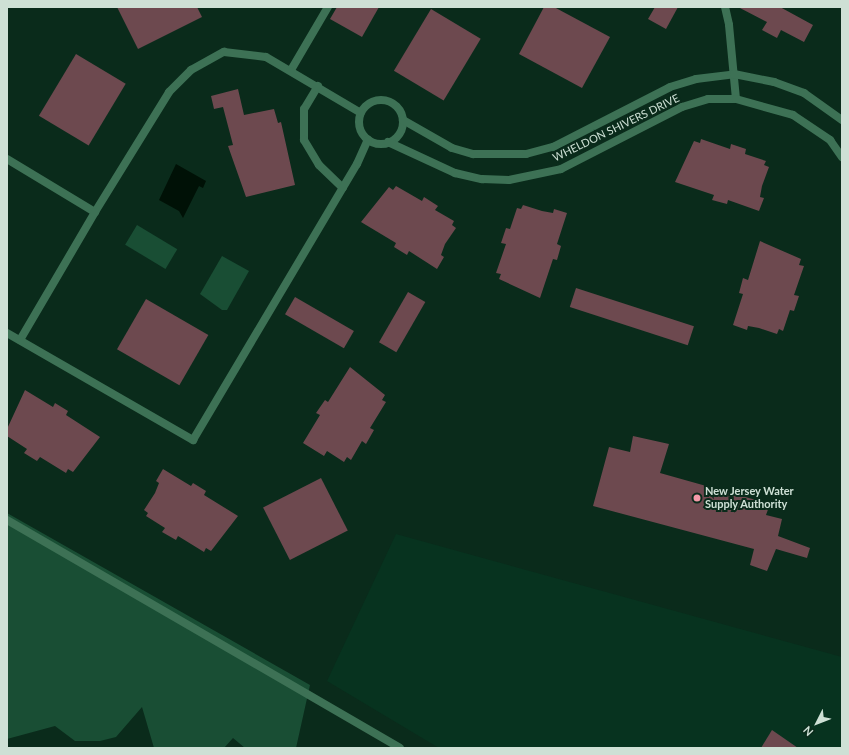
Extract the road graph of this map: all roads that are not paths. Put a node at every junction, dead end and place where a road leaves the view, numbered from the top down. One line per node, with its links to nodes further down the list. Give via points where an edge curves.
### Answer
1 (328, 7): 3 (street)
2 (725, 7): 4 (street)
3 (291, 70): 5 (street); 15 (street, via 266,57 224,52 190,70 169,92)
4 (734, 74): 6 (street); 8 (street, WHELDON SHIVERS DRIVE, via 696,79 670,87 553,147 526,154 473,154 452,148); 9 (street, WHELDON SHIVERS DRIVE, via 774,82 804,93)
5 (318, 86): 7 (street); 14 (street, via 304,109 304,140 319,165)
6 (736, 99): 11 (street, WHELDON SHIVERS DRIVE, via 708,99 682,107 561,169 509,180 482,179 455,173); 12 (street, WHELDON SHIVERS DRIVE, via 793,115 830,140)
7 (361, 112): 8 (street, via 371,102 385,100 397,107); 10 (street, via 360,127)
8 (403, 120): 11 (street, via 400,134)
9 (842, 120)
10 (368, 139): 11 (street, via 374,142); 14 (street)
11 (388, 142)
12 (842, 157)
13 (7, 159): 15 (street)
14 (343, 188): 17 (street, via 193,440)
15 (95, 212): 17 (street)
16 (7, 332): 17 (street)
17 (20, 340)
18 (7, 520): 19 (street)
19 (400, 748)

